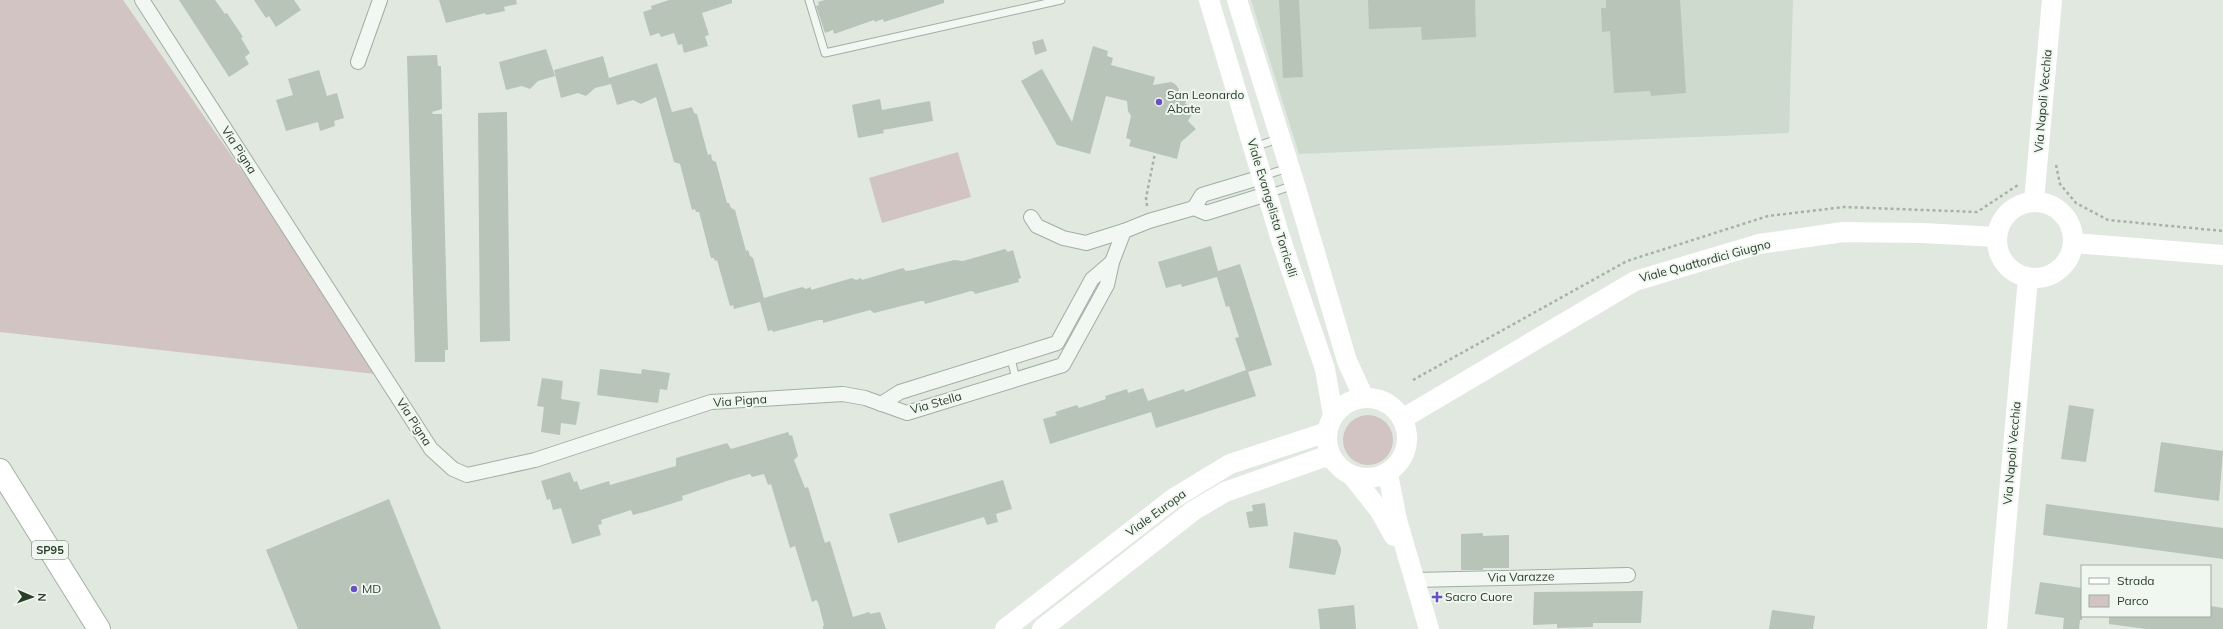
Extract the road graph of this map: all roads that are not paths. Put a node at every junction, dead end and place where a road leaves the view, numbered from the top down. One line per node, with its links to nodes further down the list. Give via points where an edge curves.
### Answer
1 (142, 0): 24 (street, Via Pigna, via 431,449 453,469 467,475 535,460 711,402 843,394)
2 (380, 0): 8 (street)
3 (809, 0): 4 (lane, via 824,53)
4 (1061, 0)
5 (1209, 0): 10 (street, Viale Evangelista Torricelli)
6 (1236, 0): 9 (street)
7 (2052, 0): 13 (street, Via Napoli Vecchia)
8 (358, 62)
9 (1280, 138): 10 (lane); 11 (street)
10 (1253, 147): 12 (street, Viale Evangelista Torricelli)
11 (1293, 176): 12 (lane); 12 (lane); 23 (street, via 1347,361)
12 (1265, 186): 15 (street, via 1202,195 1194,208 1149,221); 26 (street, Viale Evangelista Torricelli, via 1325,369)
13 (2034, 201): 16 (street, via 2020,205 2007,214 2001,222); 17 (street, via 2052,205 2066,217 2071,225)
14 (1032, 217): 15 (street, via 1037,226 1063,238 1086,243)
15 (1124, 232): 19 (street, Via Stella)
16 (1997, 237): 20 (street, via 2003,261 2014,272); 25 (street, Viale Quattordici Giugno, via 1843,232 1759,244 1635,281)
17 (2074, 243): 18 (street); 20 (street, via 2066,263 2058,271 2044,277)
18 (2223, 255)
19 (1112, 262): 21 (street, Via Stella, via 1092,279 1057,343); 22 (street, Via Stella, via 1107,285 1063,365)
20 (2028, 278): 37 (street, Via Napoli Vecchia)
21 (1011, 359): 22 (lane); 24 (street, Via Stella, via 900,392)
22 (1016, 379): 24 (street, Via Stella, via 907,413)
23 (1364, 398): 25 (street, via 1378,399 1390,405); 26 (street, via 1347,403)
24 (881, 404)
25 (1402, 419): 29 (street, via 1408,440 1405,453 1398,465)
26 (1330, 424): 27 (street, Viale Evangelista Torricelli, via 1327,448); 33 (street, Viale Europa, via 1224,468 1174,498)
27 (1331, 457): 30 (street, Viale Evangelista Torricelli, via 1344,472); 33 (street, Viale Europa, via 1321,458 1240,487 1212,500)
28 (0, 470): 34 (main road, SP95)
29 (1388, 474): 30 (street, via 1377,478); 31 (street, Viale Evangelista Torricelli, via 1393,505)
30 (1353, 477): 31 (street, Viale Evangelista Torricelli, via 1380,511)
31 (1413, 574): 32 (street, Via Varazze); 36 (street, Viale Evangelista Torricelli)
32 (1628, 575)
33 (1043, 617): 35 (street, Viale Europa)
34 (99, 629)
35 (1004, 629)
36 (1429, 629)
37 (1997, 629)

